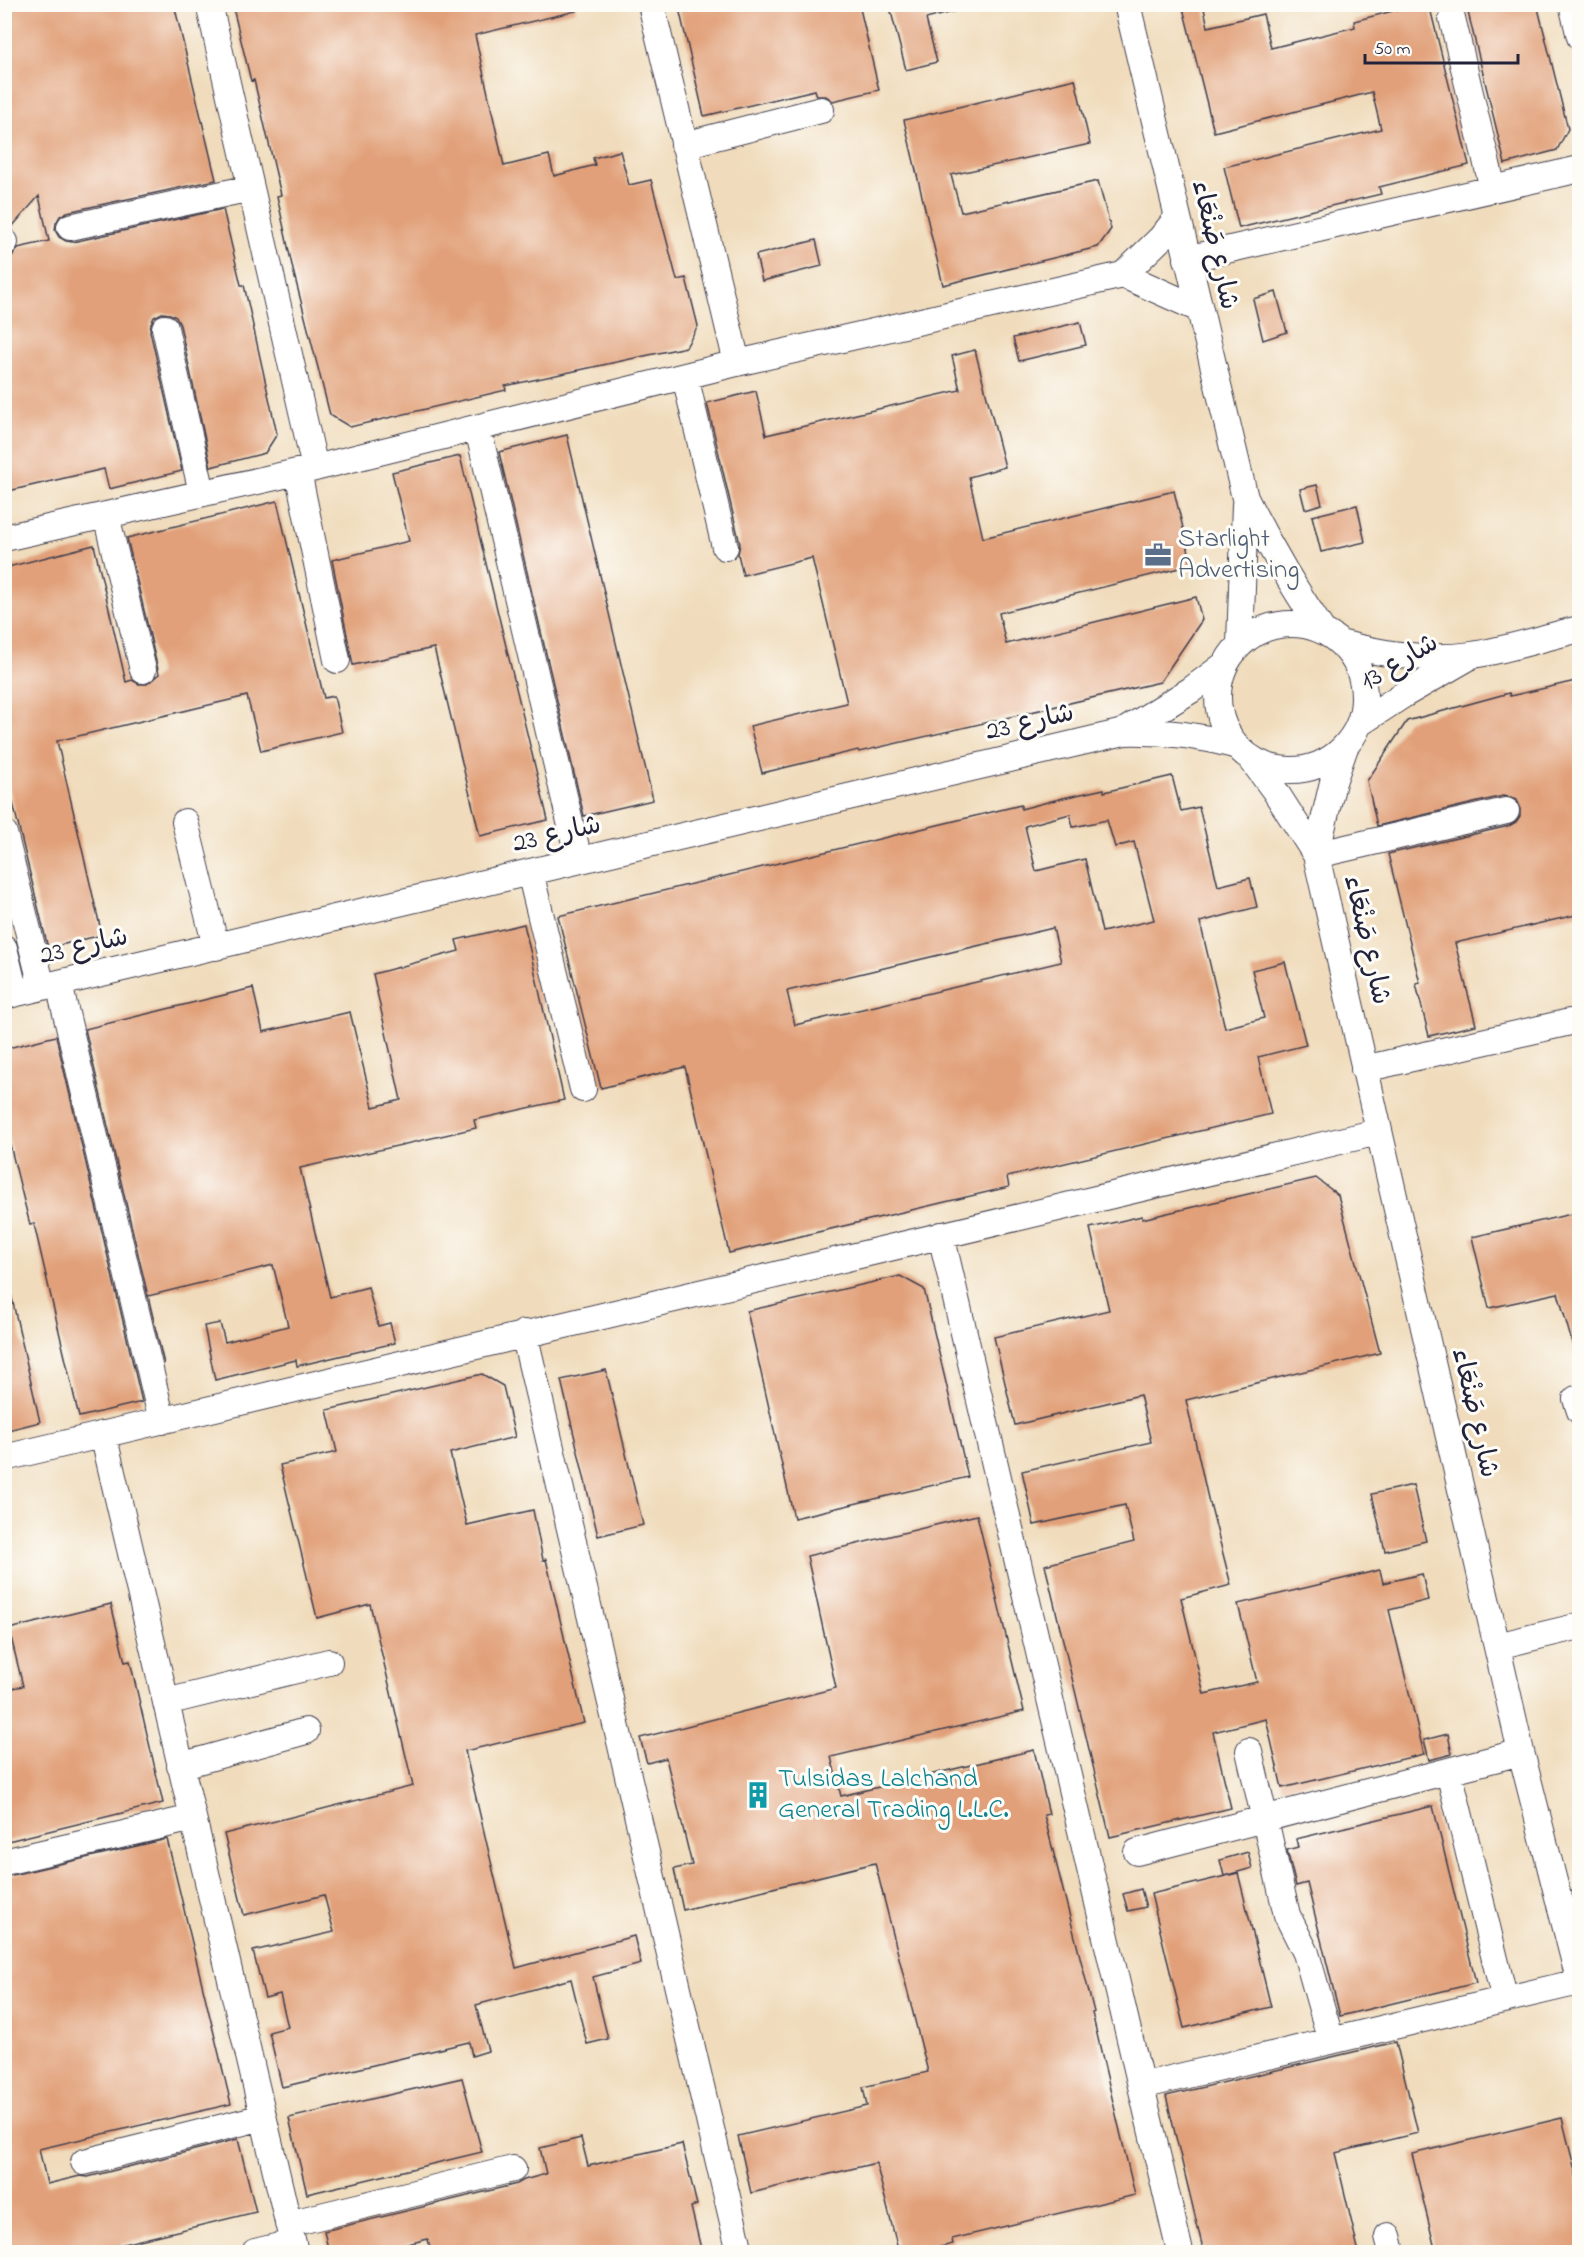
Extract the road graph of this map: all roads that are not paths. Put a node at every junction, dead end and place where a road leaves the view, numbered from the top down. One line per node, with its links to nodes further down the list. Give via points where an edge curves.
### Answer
1 (209, 4): 10 (street)
2 (651, 4): 8 (street)
3 (1127, 4): 12 (street, شارع صَنْعَاء)
4 (1572, 4): 6 (street)
5 (1452, 18): 11 (street)
6 (1580, 37)
7 (821, 110): 8 (street)
8 (684, 145): 18 (street)
9 (1580, 170): 11 (street)
10 (251, 188): 13 (street); 21 (street)
11 (1493, 189): 14 (street)
12 (1177, 218): 14 (street, شارع صَنْعَاء); 15 (street)
13 (70, 227)
14 (1187, 259): 16 (street, شارع صَنْعَاء)
15 (1123, 275): 16 (street); 18 (street)
16 (1199, 309): 23 (street, شارع صَنْعَاء)
17 (165, 328): 22 (street)
18 (737, 363): 19 (street)
19 (686, 376): 20 (street); 26 (street)
20 (478, 429): 21 (street); 43 (street)
21 (306, 470): 22 (street); 32 (street)
22 (202, 494): 24 (street)
23 (1245, 498): 28 (street, شارع صَنْعَاء, via 1293,588); 29 (street, شارع صَنْعَاء)
24 (106, 515): 25 (street); 34 (street)
25 (4, 538)
26 (725, 546)
27 (1580, 629): 31 (street, شارع 13)
28 (1322, 630): 29 (street, via 1293,623 1265,627); 30 (street)
29 (1240, 643): 33 (street)
30 (1344, 644): 31 (street, شارع 13, via 1419,657); 35 (street, via 1364,682 1365,703)
31 (1472, 655): 35 (street, شارع 13)
32 (337, 660)
33 (1223, 666): 36 (street, شارع 23); 38 (street, via 1217,686 1217,707 1223,727)
34 (143, 670)
35 (1360, 723): 37 (street)
36 (1124, 732): 38 (street, شارع 23, via 1189,735); 43 (street, شارع 23)
37 (1345, 747): 38 (street, via 1325,762 1300,770 1275,769); 42 (street, شارع صَنْعَاء)
38 (1243, 753): 42 (street, شارع صَنْعَاء, via 1280,799)
39 (1506, 811): 42 (street)
40 (185, 822): 45 (street)
41 (4, 833): 47 (street)
42 (1316, 855): 50 (street, شارع صَنْعَاء)
43 (579, 860): 44 (street, شارع 23)
44 (530, 872): 45 (street, شارع 23); 51 (street)
45 (216, 946): 47 (street, شارع 23)
46 (4, 948): 48 (street)
47 (50, 986): 48 (street, شارع 23); 55 (street)
48 (10, 995)
49 (1580, 1022): 50 (street)
50 (1364, 1070): 52 (street, شارع صَنْعَاء)
51 (583, 1089)
52 (1378, 1132): 53 (street); 59 (street, شارع صَنْعَاء)
53 (941, 1235): 54 (street); 75 (street)
54 (524, 1333): 55 (street); 81 (street)
55 (162, 1421): 56 (street)
56 (103, 1434): 57 (street); 61 (street)
57 (4, 1458)
58 (1580, 1626): 59 (street)
59 (1497, 1646): 64 (street, شارع صَنْعَاء)
60 (329, 1662): 61 (street)
61 (166, 1702): 65 (street)
62 (306, 1731): 65 (street)
63 (1249, 1751): 68 (street)
64 (1521, 1752): 66 (street); 71 (street, شارع صَنْعَاء)
65 (180, 1766): 67 (street)
66 (1449, 1772): 68 (street); 73 (street)
67 (193, 1818): 70 (street); 76 (street)
68 (1265, 1820): 69 (street); 74 (street, via 1287,1915 1306,1953)
69 (1137, 1852)
70 (4, 1862)
71 (1572, 1919): 72 (street, شارع صَنْعَاء)
72 (1579, 1983): 73 (street)
73 (1505, 2000): 74 (street)
74 (1331, 2041): 75 (street)
75 (1141, 2086): 82 (street)
76 (263, 2117): 77 (street); 79 (street)
77 (84, 2162)
78 (513, 2169): 79 (street)
79 (292, 2240): 80 (street)
80 (255, 2253)
81 (740, 2253)
82 (1180, 2253)

